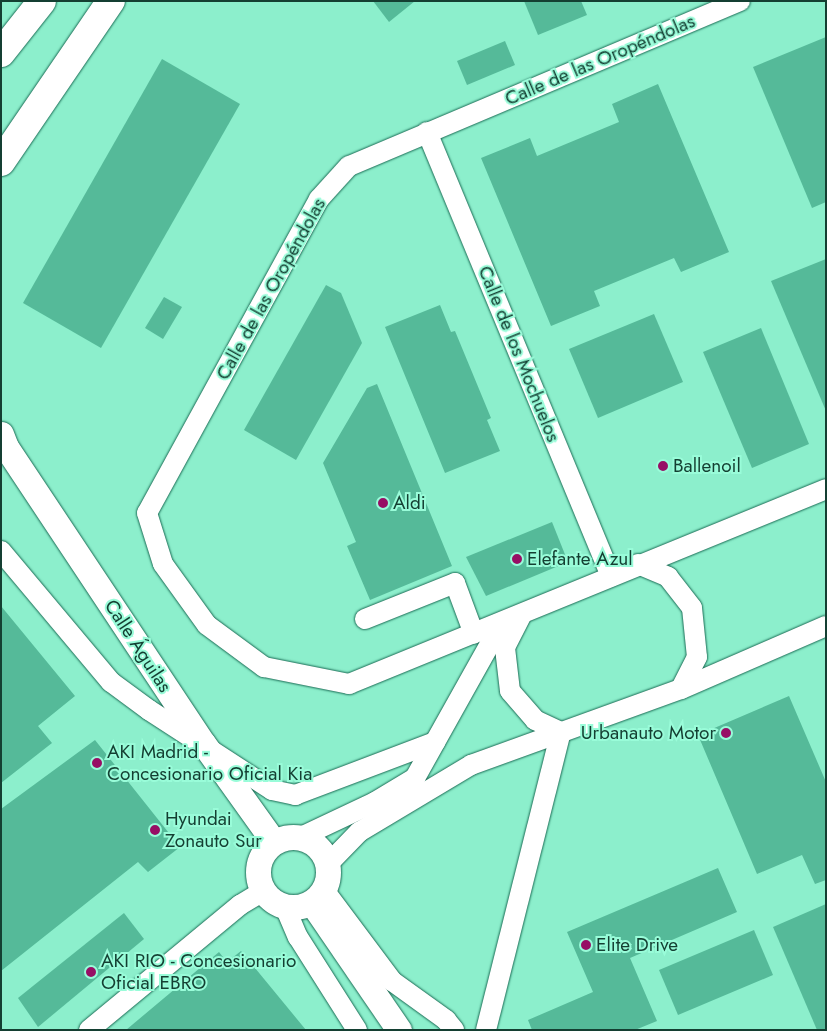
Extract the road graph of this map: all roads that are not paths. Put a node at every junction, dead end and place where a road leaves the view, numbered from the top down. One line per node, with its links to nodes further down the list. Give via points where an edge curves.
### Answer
1 (42, 1): 4 (highway)
2 (740, 1): 5 (street, Calle de las Oropéndolas)
3 (110, 6): 6 (highway)
4 (1, 53)
5 (427, 132): 11 (street, Calle de los Mochuelos); 16 (street, Calle de las Oropéndolas, via 349,166 319,199 147,513 163,564 207,625 264,667 349,684)
6 (1, 162)
7 (3, 441): 20 (main road, Calle Águilas)
8 (826, 489): 10 (street)
9 (1, 551): 20 (street, via 112,682)
10 (638, 564): 11 (street); 17 (street, via 668,578 692,608 696,657)
11 (612, 576): 12 (street)
12 (521, 616): 14 (street); 18 (street, via 505,648 510,691 535,720)
13 (366, 619): 16 (street, via 455,583)
14 (495, 626): 16 (street); 19 (street, via 491,642)
15 (826, 626): 17 (street)
16 (474, 634)
17 (681, 689): 18 (street)
18 (561, 732): 23 (street, via 471,765 359,832); 31 (street)
19 (434, 742): 20 (street, via 295,795 272,790); 21 (street, via 416,778 375,802)
20 (202, 743): 22 (main road, Calle Águilas)
21 (300, 837): 22 (main road, via 288,836); 23 (main road, via 322,850)
22 (274, 842): 24 (main road, via 259,862 258,878)
23 (328, 864): 25 (main road)
24 (263, 891): 26 (main road); 27 (street, via 233,911)
25 (318, 896): 26 (main road, via 298,908); 29 (main road); 30 (street, via 392,981 446,1020)
26 (285, 907): 28 (street, via 298,937)
27 (89, 1030)
28 (357, 1030)
29 (400, 1030)
30 (454, 1030)
31 (486, 1030)

